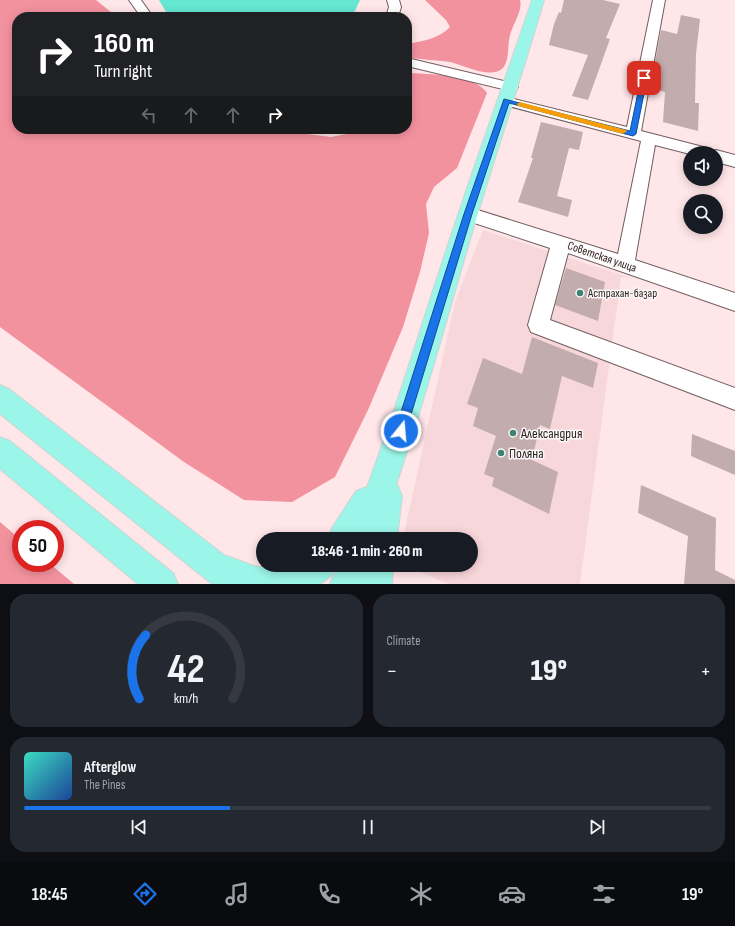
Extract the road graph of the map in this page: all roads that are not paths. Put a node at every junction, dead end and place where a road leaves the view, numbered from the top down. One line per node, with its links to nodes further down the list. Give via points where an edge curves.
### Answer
1 (135, 0): 5 (street)
2 (393, 0): 6 (street)
3 (538, 0): 8 (main road)
4 (659, 0): 9 (street)
5 (143, 12)
6 (394, 12)
7 (412, 64): 8 (street)
8 (509, 94): 9 (street); 13 (main road)
9 (641, 136): 10 (street); 15 (street)
10 (683, 147)
11 (723, 158): 12 (street)
12 (735, 161)
13 (468, 214): 14 (street, Советская улица); 20 (main road)
14 (561, 243): 15 (street, Советская улица); 18 (street, via 538,325)
15 (625, 264): 16 (street, Советская улица)
16 (735, 302)
17 (0, 398): 24 (main road)
18 (735, 399)
19 (0, 451): 28 (main road)
20 (394, 453): 21 (main road); 22 (main road); 23 (main road)
21 (347, 532)
22 (365, 532)
23 (383, 532)
24 (211, 564): 29 (main road); 30 (main road, via 254,582)
25 (311, 572): 31 (main road, via 295,582)
26 (350, 572): 32 (main road)
27 (377, 572): 33 (main road)
28 (162, 584)
29 (237, 584)
30 (273, 584)
31 (278, 584)
32 (346, 584)
33 (376, 584)

